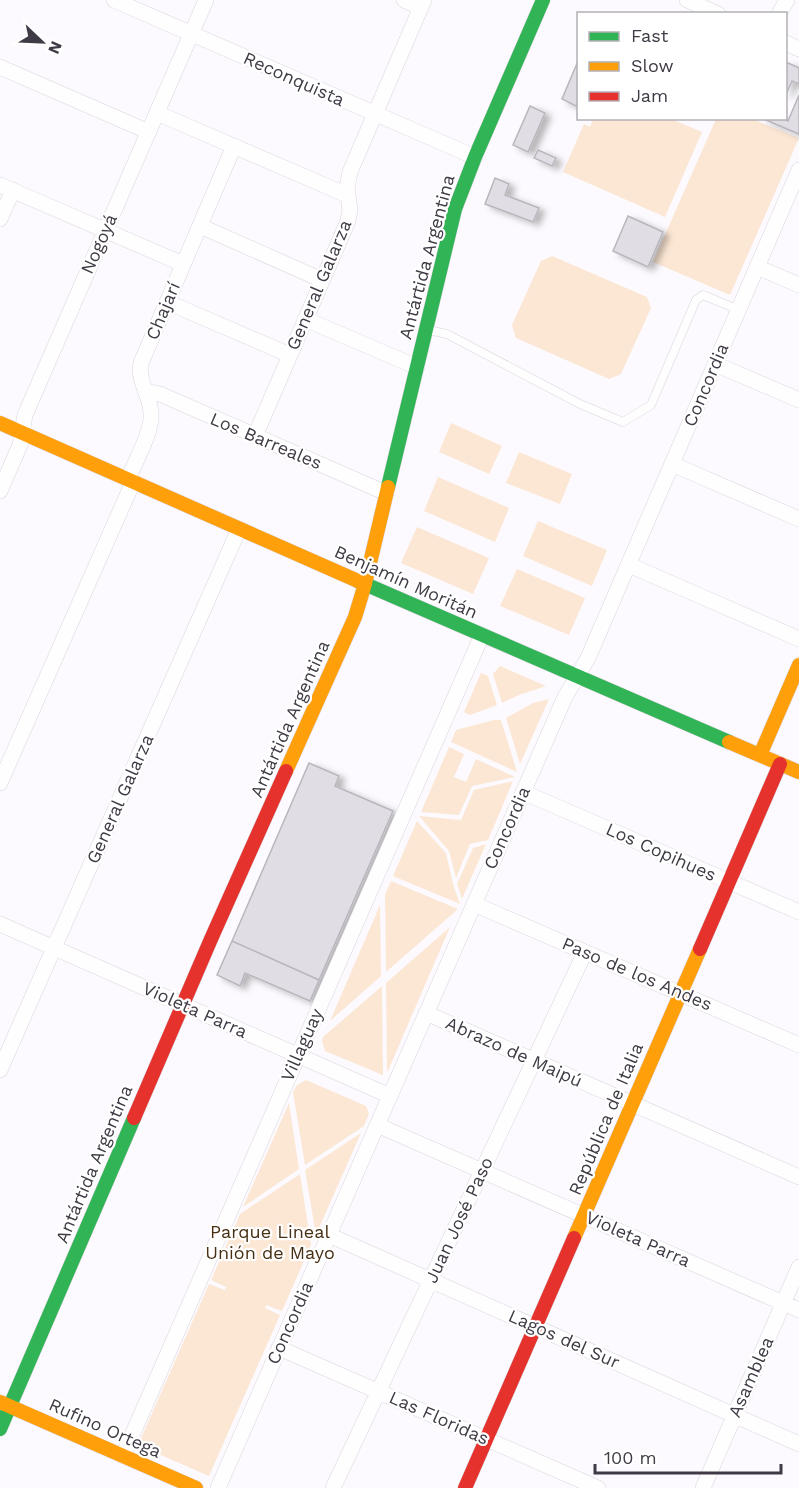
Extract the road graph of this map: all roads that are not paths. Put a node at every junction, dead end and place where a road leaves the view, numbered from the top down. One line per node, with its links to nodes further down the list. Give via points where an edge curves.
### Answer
1 (114, 0): 8 (street, Reconquista)
2 (206, 0): 8 (street, Nogoyá)
3 (404, 0): 6 (street)
4 (543, 0): 14 (street, Antártida Argentina)
5 (687, 0): 7 (street)
6 (423, 4): 11 (street, General Galarza)
7 (714, 12)
8 (192, 34): 10 (street, Nogoyá); 11 (street, Reconquista)
9 (0, 67): 12 (street)
10 (157, 113): 12 (street, Nogoyá); 13 (street)
11 (375, 114): 14 (street, Reconquista); 17 (street, General Galarza, via 350,172)
12 (149, 132): 20 (street, Nogoyá)
13 (234, 146): 17 (street); 19 (street, Chajarí)
14 (475, 157): 28 (street, Antártida Argentina, via 455,209)
15 (799, 170): 22 (street, Concordia)
16 (6, 188): 18 (street); 20 (street)
17 (347, 195): 23 (street, General Galarza, via 349,216)
18 (0, 219)
19 (200, 226): 21 (street, Chajarí); 23 (street)
20 (105, 231): 21 (street); 35 (street, Nogoyá, via 25,415)
21 (183, 264): 25 (street, Chajarí)
22 (757, 267): 24 (street); 26 (street, Concordia)
23 (322, 280): 27 (street, General Galarza)
24 (799, 285)
25 (167, 302): 29 (street); 32 (street, Chajarí, via 140,368)
26 (739, 310): 28 (lane, via 703,296 696,300 651,405 623,422 580,404 447,334); 30 (street, Concordia)
27 (305, 319): 29 (street, General Galarza); 31 (street)
28 (426, 330): 31 (street, Antártida Argentina)
29 (290, 355): 36 (street, General Galarza)
30 (715, 364): 33 (street); 37 (street, Concordia)
31 (417, 367): 40 (street, Antártida Argentina)
32 (145, 392): 36 (street, Los Barreales, via 160,394); 38 (street, Chajarí, via 151,423)
33 (799, 400)
34 (0, 423): 35 (street, Benjamín Moritán)
35 (22, 432): 38 (street, Benjamín Moritán); 39 (street, Nogoyá)
36 (255, 436): 40 (street, Los Barreales)
37 (672, 464): 41 (street); 43 (street, Concordia)
38 (130, 480): 42 (street, Benjamín Moritán); 52 (street, Chajarí)
39 (0, 491)
40 (386, 493): 44 (street, Antártida Argentina)
41 (799, 519)
42 (239, 529): 44 (street, Benjamín Moritán); 58 (street, General Galarza)
43 (629, 565): 46 (street); 48 (street, Concordia)
44 (364, 584): 45 (street, Benjamín Moritán); 61 (street, Antártida Argentina, via 351,629)
45 (482, 635): 48 (street, Benjamín Moritán); 64 (street, Villaguay)
46 (799, 639)
47 (799, 665): 49 (street)
48 (577, 676): 49 (street, Benjamín Moritán); 53 (street, Concordia)
49 (760, 756): 50 (street, Benjamín Moritán)
50 (780, 764): 51 (street, Benjamín Moritán); 54 (street, República de Italia)
51 (799, 772)
52 (0, 783)
53 (523, 792): 54 (street, Los Copihues); 55 (street, Concordia)
54 (729, 882): 56 (street, Los Copihues); 60 (street, República de Italia)
55 (474, 904): 59 (street, Paso de los Andes); 62 (street, Concordia)
56 (799, 912)
57 (0, 924): 58 (street, Violeta Parra)
58 (54, 947): 61 (street, Violeta Parra); 66 (street, General Galarza)
59 (585, 952): 60 (street, Paso de los Andes); 65 (street, Juan José Paso)
60 (680, 993): 63 (street, Paso de los Andes); 68 (street, República de Italia)
61 (182, 1004): 64 (street, Violeta Parra); 81 (street, Antártida Argentina)
62 (426, 1013): 65 (street, Abrazo de Maipú); 67 (street, Concordia)
63 (799, 1045)
64 (298, 1055): 67 (street, Violeta Parra); 86 (street, Villaguay)
65 (534, 1060): 68 (street, Abrazo de Maipú); 70 (street, Juan José Paso)
66 (0, 1070)
67 (390, 1096): 69 (street, Concordia)
68 (632, 1104): 71 (street, Abrazo de Maipú); 72 (street, República de Italia)
69 (377, 1125): 70 (street, Violeta Parra); 73 (street, Concordia)
70 (482, 1171): 72 (street, Violeta Parra); 75 (street, Juan José Paso)
71 (799, 1177)
72 (584, 1215): 76 (street, Violeta Parra); 78 (street, República de Italia)
73 (329, 1235): 75 (street, Lagos del Sur); 79 (street, Concordia)
74 (799, 1267): 76 (street, Asamblea)
75 (430, 1280): 78 (street, Lagos del Sur); 80 (street, Juan José Paso)
76 (783, 1303): 77 (street, Violeta Parra); 82 (street, Asamblea)
77 (799, 1310)
78 (535, 1326): 82 (street, Lagos del Sur); 84 (street, República de Italia)
79 (279, 1348): 80 (street, Las Floridas); 88 (street, Concordia)
80 (378, 1391): 84 (street, Las Floridas); 89 (street, Juan José Paso)
81 (5, 1404): 83 (street, Antártida Argentina); 86 (street, Rufino Ortega)
82 (735, 1415): 85 (street, Lagos del Sur); 92 (street, Asamblea)
83 (0, 1429)
84 (486, 1439): 90 (street, República de Italia); 91 (street, Las Floridas)
85 (799, 1444)
86 (123, 1456): 87 (street, Rufino Ortega)
87 (196, 1488)
88 (218, 1488)
89 (333, 1488)
90 (465, 1488)
91 (598, 1488)
92 (703, 1488)

